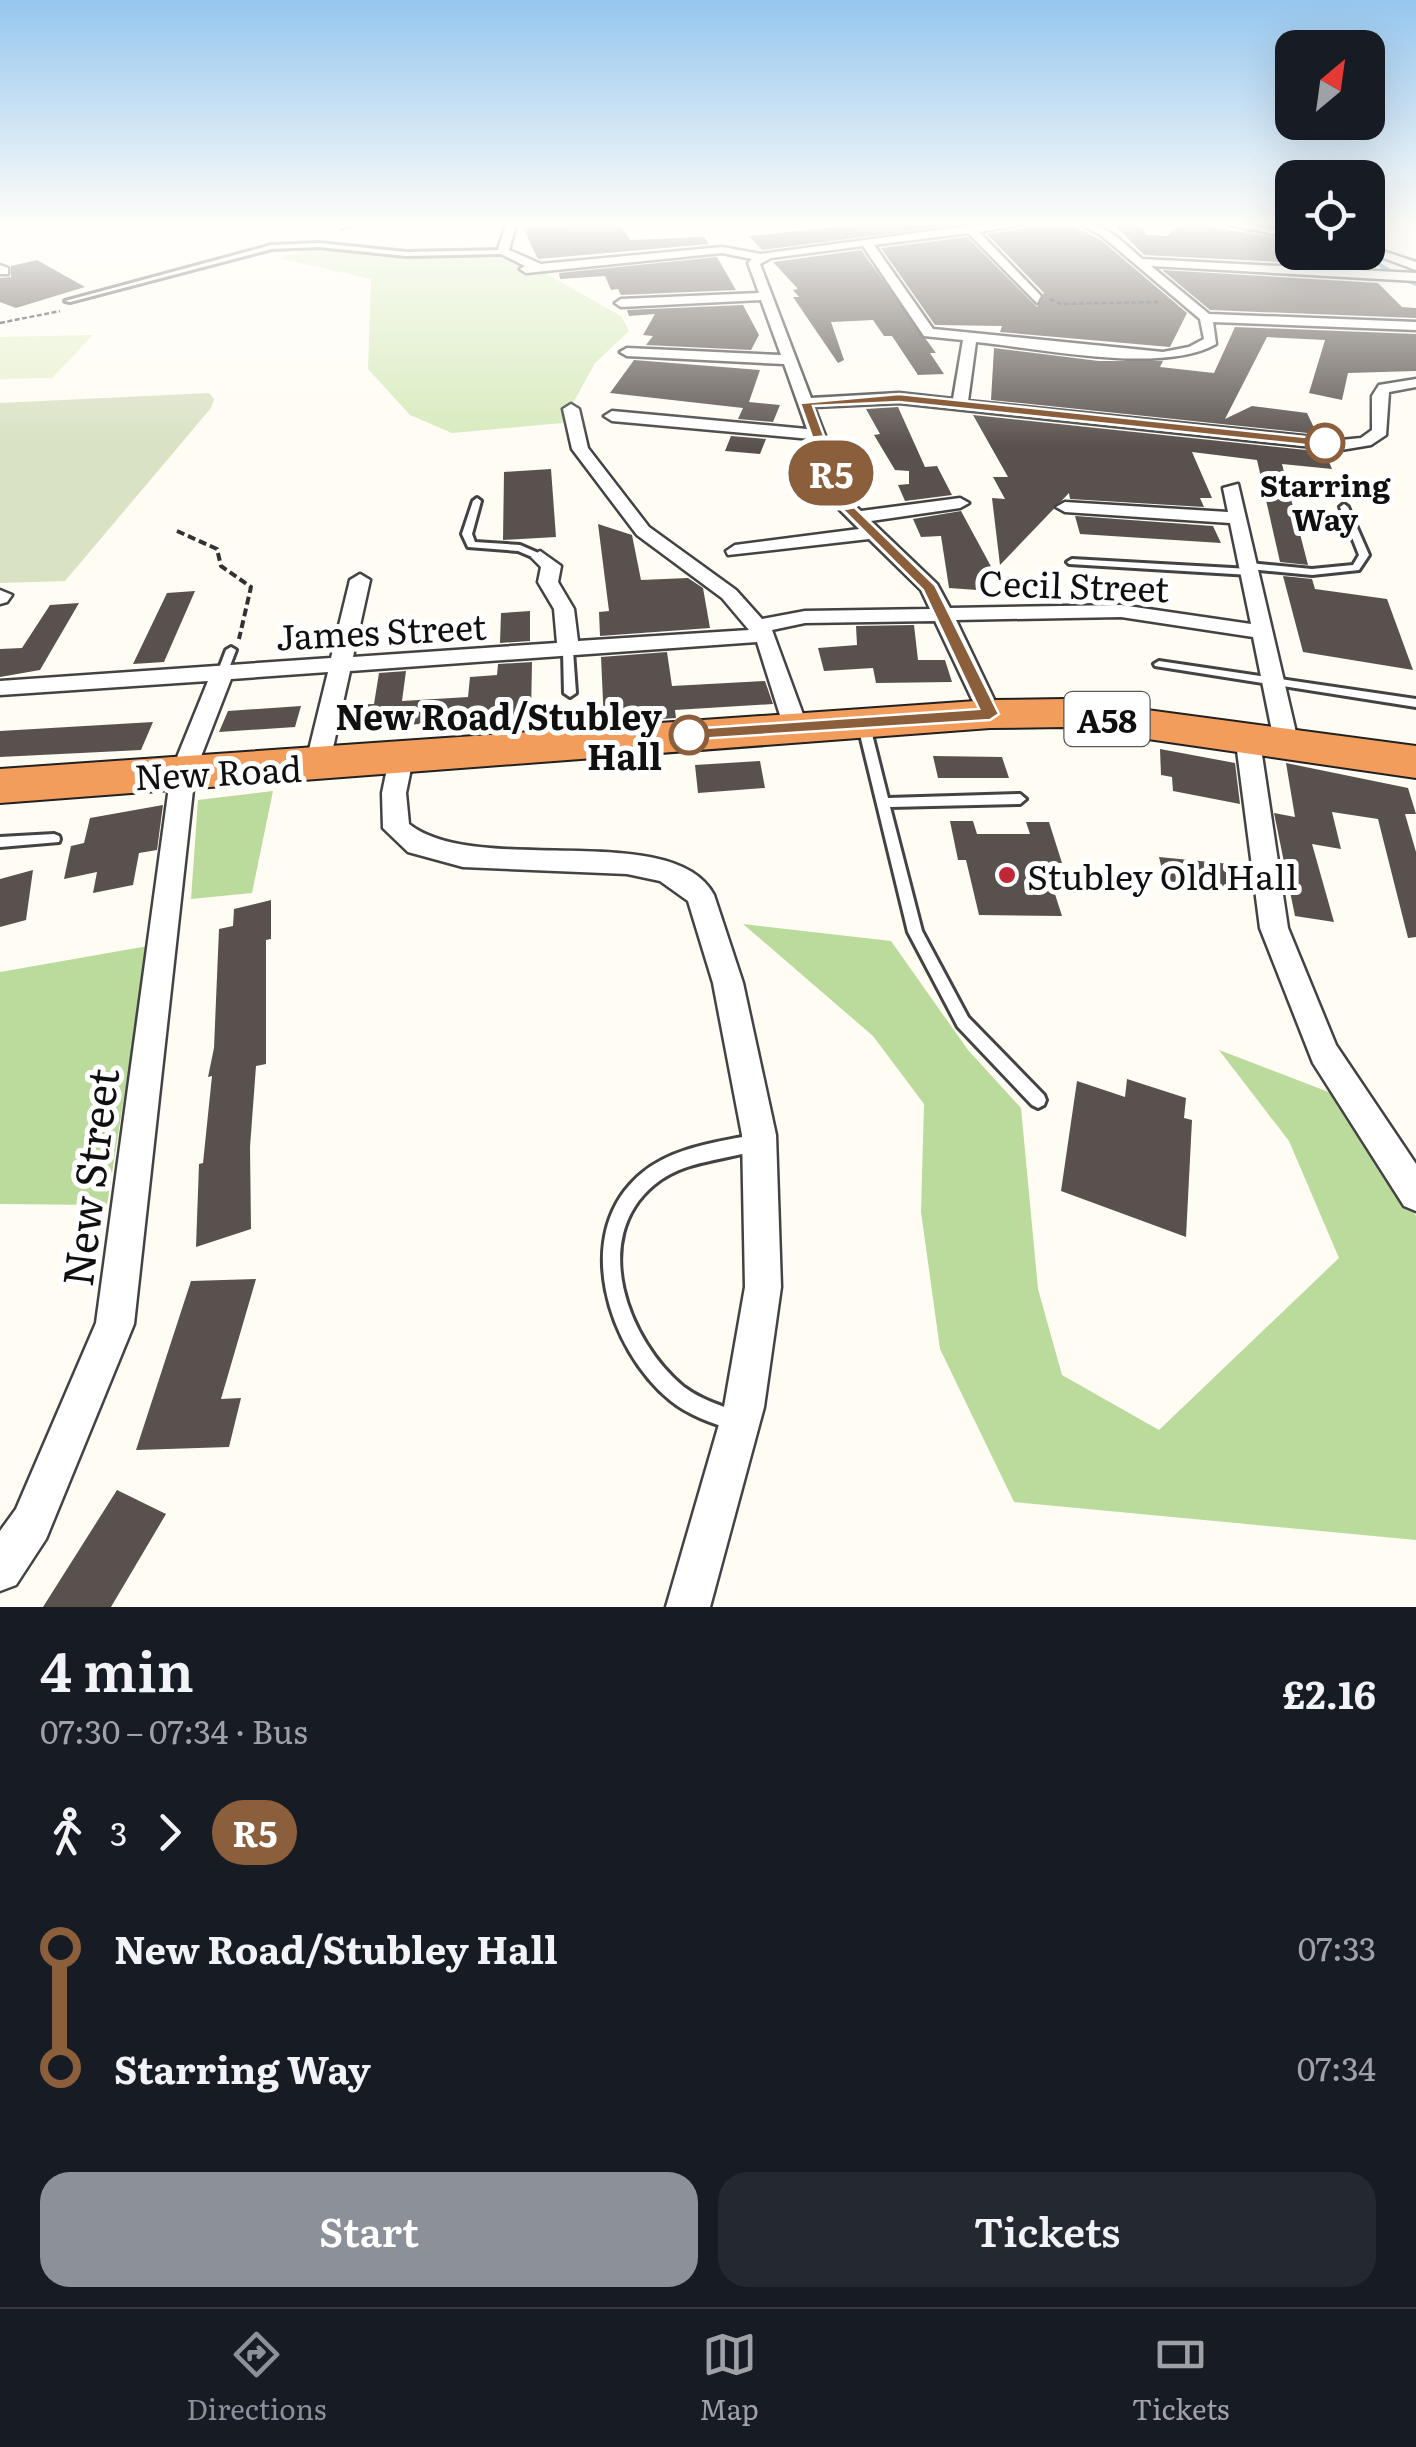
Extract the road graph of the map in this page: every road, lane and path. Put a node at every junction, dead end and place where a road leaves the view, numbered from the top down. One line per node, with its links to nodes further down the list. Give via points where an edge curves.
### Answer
1 (80, 297): 7 (lane)
2 (746, 297): 9 (street)
3 (766, 297): 14 (street)
4 (905, 297): 12 (street, via 930,333)
5 (1180, 297): 8 (street)
6 (1037, 299): 8 (path)
7 (68, 300)
8 (1186, 302): 10 (street)
9 (622, 303)
10 (1206, 318): 11 (street); 12 (street, via 1211,341 1194,352 1163,356)
11 (1416, 326)
12 (970, 339): 17 (street)
13 (627, 352): 14 (street)
14 (790, 360): 16 (street)
15 (1416, 383): 17 (street, via 1384,388 1380,432 1341,445)
16 (806, 403): 17 (street, via 899,398); 20 (street)
17 (960, 404)
18 (571, 409): 36 (street, via 580,449 643,531 729,594)
19 (612, 416): 20 (street)
20 (817, 435): 26 (street, via 842,502)
21 (1232, 488): 27 (street)
22 (476, 501): 31 (lane, via 468,542)
23 (960, 503): 26 (street)
24 (1065, 507): 27 (street)
25 (1344, 507): 33 (lane, via 1364,555 1356,568)
26 (856, 517): 29 (street)
27 (1238, 518): 33 (street)
28 (177, 531): 39 (path, via 217,548 221,566 251,587 239,640)
29 (873, 532): 30 (street); 35 (street, via 930,588)
30 (735, 551)
31 (540, 556): 38 (street, via 551,566 548,582 564,609)
32 (1072, 562): 33 (lane)
33 (1250, 569): 37 (street)
34 (360, 580): 41 (street)
35 (944, 612): 36 (street, Cecil Street, via 805,617); 37 (street, Cecil Street, via 1121,610); 46 (street)
36 (761, 630): 38 (street, James Street); 48 (street)
37 (1260, 632): 42 (street)
38 (568, 651): 41 (street, James Street); 44 (lane)
39 (227, 660): 41 (street, James Street); 43 (street, James Street); 53 (street, New Street)
40 (1159, 664): 42 (lane)
41 (337, 666): 52 (street)
42 (1273, 680): 45 (lane); 49 (street)
43 (0, 688)
44 (570, 693)
45 (1416, 702)
46 (990, 714): 47 (highway, A58); 49 (highway, A58, via 1065,714)
47 (863, 722): 48 (highway, A58); 56 (lane)
48 (796, 728): 50 (highway, New Road / A58)
49 (1266, 738): 51 (highway, A58); 61 (street, via 1274,928 1324,1053)
50 (400, 759): 52 (highway, New Road / A58); 60 (street, via 396,828 417,845 463,857 627,864 667,872 700,895 728,983)
51 (1416, 762)
52 (317, 766): 53 (highway, New Road / A58)
53 (183, 772): 54 (highway, New Road / A58); 63 (street, New Street, via 115,1324 30,1524)
54 (0, 786)
55 (1020, 799): 56 (lane)
56 (883, 804): 59 (lane, via 915,932 944,989 963,1022)
57 (54, 839): 58 (lane)
58 (0, 842)
59 (1038, 1100)
60 (759, 1142): 62 (street, via 764,1287); 62 (lane, via 683,1158 645,1180 608,1250 638,1352 676,1393)
61 (1416, 1194)
62 (740, 1422): 64 (street)
63 (0, 1568)
64 (688, 1607)

